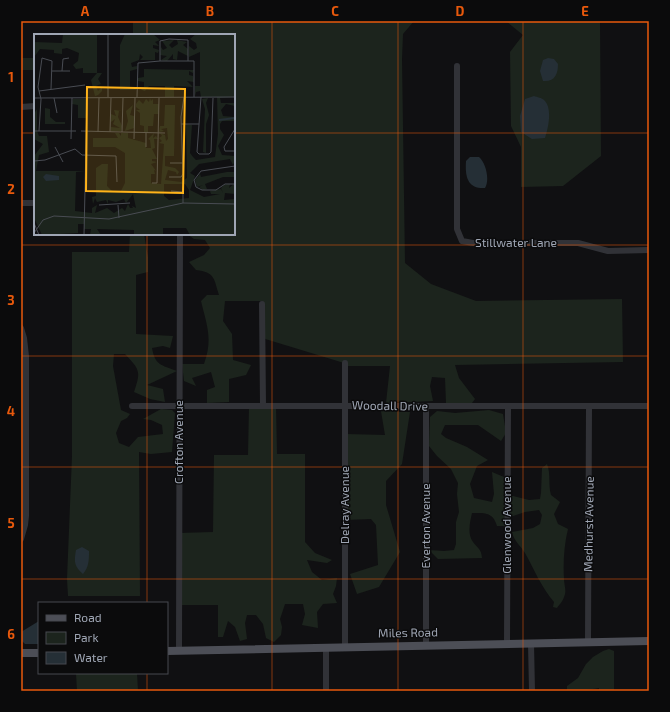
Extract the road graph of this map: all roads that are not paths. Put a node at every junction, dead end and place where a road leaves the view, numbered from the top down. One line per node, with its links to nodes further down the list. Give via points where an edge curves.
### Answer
1 (457, 66): 7 (street, Stillwater Lane, via 457,229 462,241 578,243 608,250)
2 (34, 106): 3 (street)
3 (21, 107)
4 (21, 203): 5 (street)
5 (34, 203)
6 (180, 235): 12 (street, Crofton Avenue)
7 (649, 250)
8 (262, 304): 13 (street)
9 (21, 328): 19 (street, via 26,356)
10 (345, 363): 14 (street, Delray Avenue)
11 (132, 406): 12 (street, Woodall Drive)
12 (179, 406): 13 (street, Woodall Drive); 28 (street, Crofton Avenue)
13 (263, 406): 14 (street, Woodall Drive)
14 (345, 406): 16 (street, Woodall Drive); 27 (street, Delray Avenue)
15 (649, 406): 18 (street, Woodall Drive)
16 (426, 407): 17 (street, Woodall Drive); 25 (street, Everton Avenue)
17 (508, 407): 18 (street, Woodall Drive); 24 (street, Glenwood Avenue)
18 (589, 407): 22 (street, Medhurst Avenue)
19 (23, 468): 20 (street, via 26,525)
20 (21, 539)
21 (649, 641): 22 (main road, Miles Road)
22 (588, 642): 23 (main road, Miles Road)
23 (531, 643): 24 (main road, Miles Road); 33 (street)
24 (507, 644): 25 (main road, Miles Road)
25 (426, 645): 27 (main road, Miles Road)
26 (326, 647): 27 (main road, Miles Road); 28 (main road, Miles Road); 32 (street)
27 (345, 647)
28 (179, 650): 29 (main road, Miles Road)
29 (168, 651)
30 (21, 653): 31 (main road)
31 (38, 653)
32 (326, 691)
33 (532, 691)

